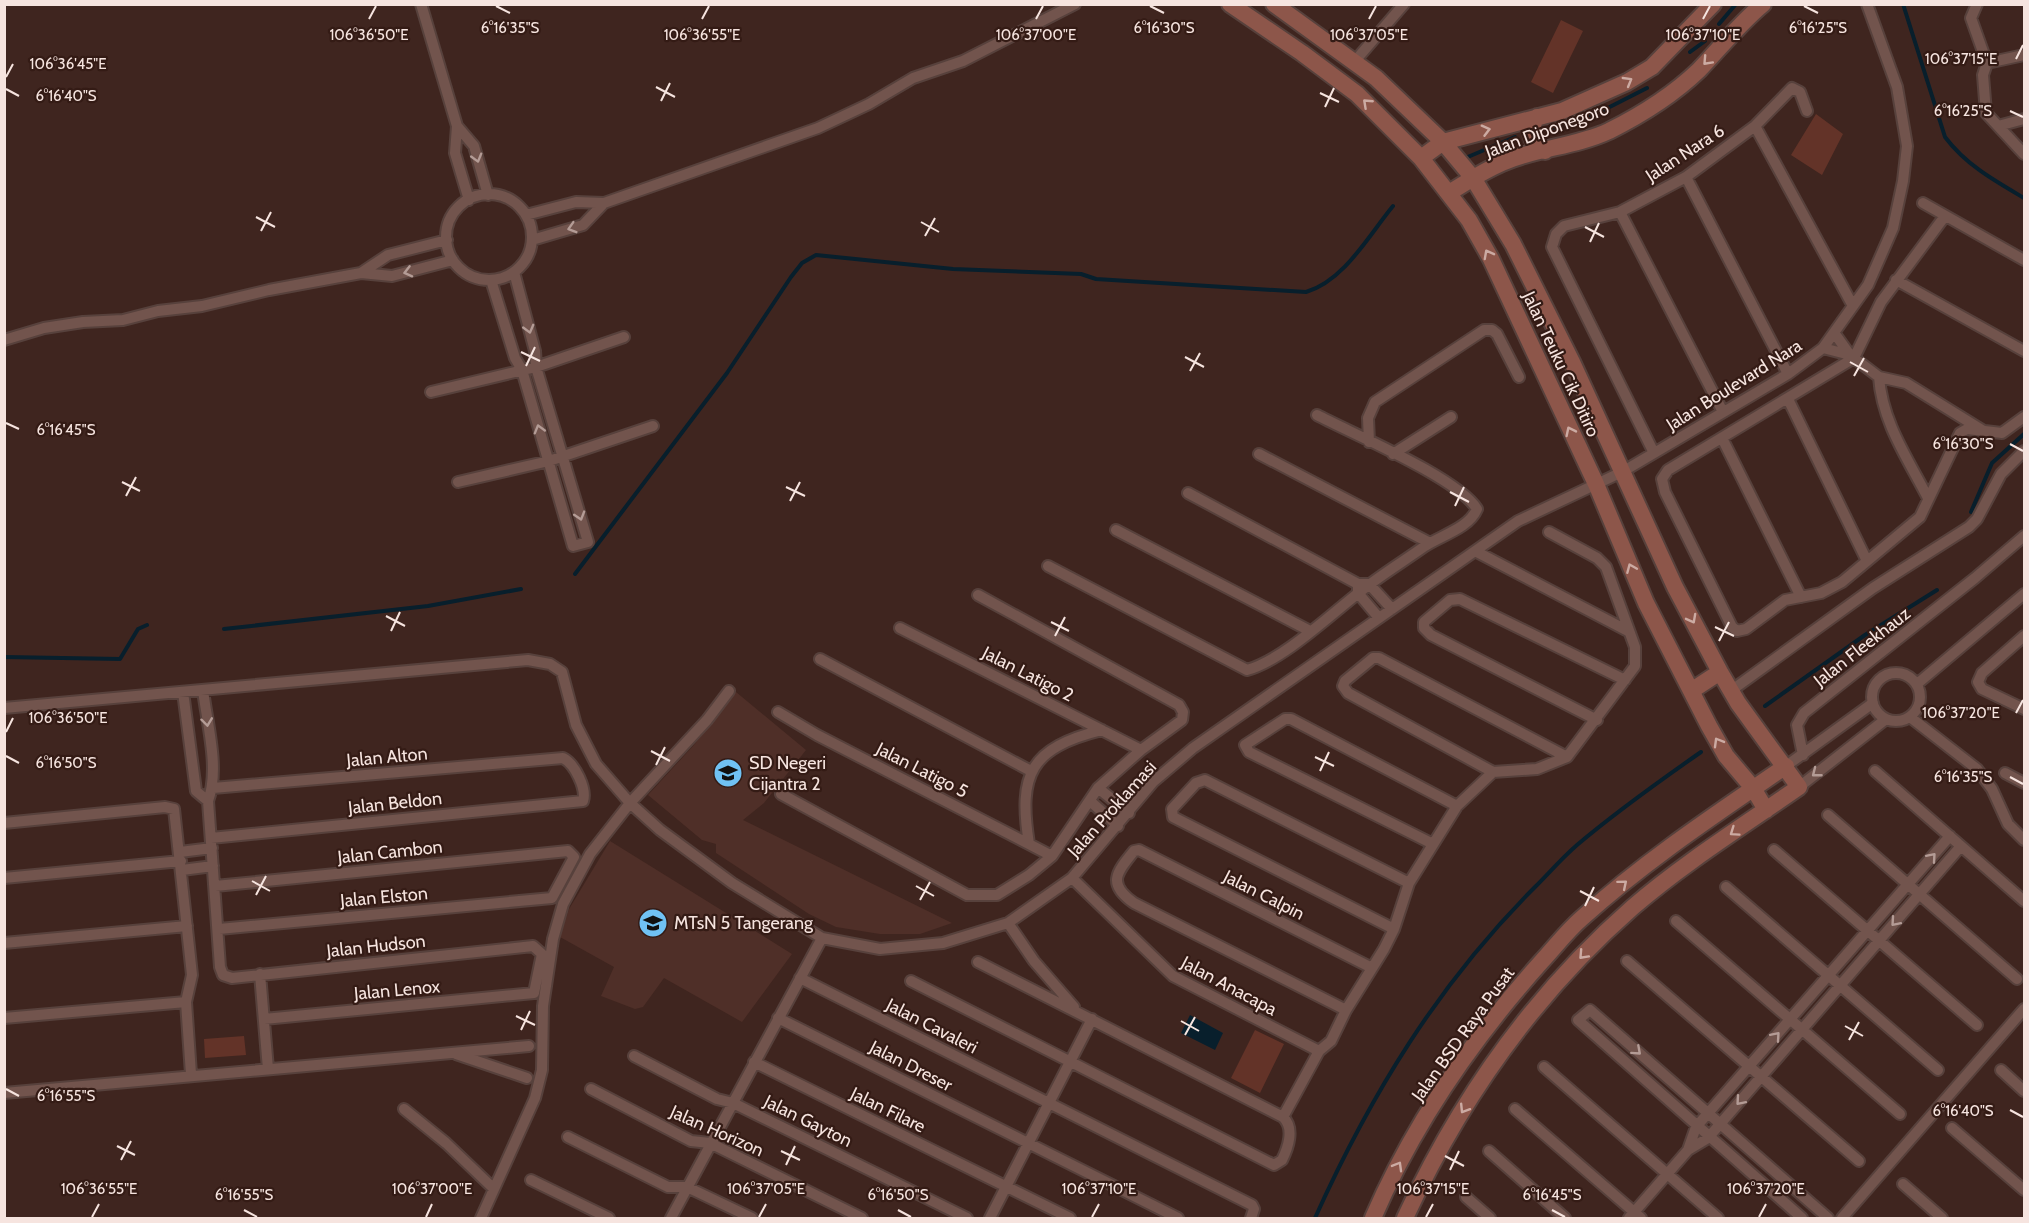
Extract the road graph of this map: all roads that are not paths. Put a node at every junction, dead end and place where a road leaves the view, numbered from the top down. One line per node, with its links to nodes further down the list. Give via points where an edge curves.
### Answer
1 (421, 4): 16 (street)
2 (1075, 4): 28 (street, via 963,60 912,78 818,128)
3 (1230, 4): 22 (main road, Jalan Teuku Cik Ditiro, one-way to 3, via 1357,94)
4 (1274, 4): 11 (main road, Jalan Teuku Cik Ditiro)
5 (1404, 4): 11 (street)
6 (1713, 4): 14 (main road, Jalan Diponegoro, one-way to 6, via 1598,97 1652,66)
7 (1762, 4): 20 (main road, Jalan Diponegoro, one-way to 20, via 1666,97 1607,132)
8 (1867, 4): 41 (street, Jalan Boulevard Nara, via 1897,87 1907,146 1893,228 1868,285)
9 (1976, 5): 12 (street, via 1971,18)
10 (2025, 55): 12 (street)
11 (1355, 61): 19 (main road, Jalan Teuku Cik Ditiro)
12 (1987, 63): 18 (street, via 1983,75 1984,105)
13 (1807, 111): 17 (street, Jalan Nara 6, via 1800,92 1792,88)
14 (1537, 117): 19 (main road, Jalan Diponegoro, one-way to 14); 20 (main road, via 1530,130 1533,140)
15 (2025, 119): 18 (street)
16 (457, 126): 26 (street, one-way to 26, via 474,146); 27 (street, via 455,153)
17 (1755, 126): 23 (street, Jalan Nara 6); 41 (street)
18 (1998, 126): 21 (street)
19 (1443, 142): 22 (main road, Jalan Diponegoro); 24 (main road, Jalan Teuku Cik Ditiro)
20 (1545, 151): 24 (main road, Jalan Diponegoro, via 1514,158)
21 (2025, 154)
22 (1421, 158): 25 (main road, Jalan Teuku Cik Ditiro)
23 (1686, 177): 30 (street, Jalan Nara 6); 50 (street)
24 (1473, 178): 25 (main road, Jalan Diponegoro); 69 (main road, Jalan Teuku Cik Ditiro, via 1513,244)
25 (1449, 193): 71 (main road, Jalan Teuku Cik Ditiro, one-way to 25, via 1491,259)
26 (488, 195): 27 (street); 31 (street, via 513,201)
27 (469, 200): 33 (street, via 452,216)
28 (604, 203): 31 (street, via 576,202); 34 (street, one-way to 34, via 583,225)
29 (1923, 203): 32 (street)
30 (1620, 212): 55 (street); 64 (street, Jalan Nara 6, via 1564,226 1552,247)
31 (526, 215): 34 (street)
32 (1945, 216): 36 (street); 40 (street)
33 (447, 240): 35 (street); 38 (street, via 388,255)
34 (532, 240): 37 (street, via 523,263)
35 (453, 260): 38 (street, one-way to 38, via 392,276); 39 (street, via 466,273)
36 (2025, 260)
37 (514, 272): 39 (street); 48 (street, one-way to 48)
38 (361, 273): 44 (street, via 123,320 44,328)
39 (491, 280): 49 (street)
40 (1896, 280): 46 (street); 47 (street)
41 (1853, 306): 42 (street, Jalan Boulevard Nara)
42 (1835, 334): 45 (street, Jalan Boulevard Nara); 47 (street)
43 (624, 337): 48 (street)
44 (4, 340)
45 (1823, 348): 47 (street); 50 (street, Jalan Boulevard Nara)
46 (2025, 351)
47 (1852, 357): 52 (street); 54 (street)
48 (536, 367): 49 (street); 67 (street)
49 (522, 370): 53 (street); 68 (street, one-way to 49)
50 (1788, 374): 55 (street, Jalan Boulevard Nara)
51 (1519, 377): 62 (street, via 1497,334 1484,330 1380,396 1370,411)
52 (1879, 377): 60 (street, via 1906,382); 73 (street, via 1883,410)
53 (431, 392)
54 (1788, 399): 61 (street); 79 (street)
55 (1723, 412): 64 (street, Jalan Boulevard Nara)
56 (1317, 415): 62 (street)
57 (1451, 417): 66 (street)
58 (2025, 417): 60 (street, via 2002,433)
59 (653, 426): 67 (street)
60 (1983, 430): 73 (street, via 1967,429 1960,433)
61 (1722, 438): 84 (street); 84 (street, via 1668,470 1662,479 1731,627 1737,631 1746,629 1785,600)
62 (1369, 442): 66 (street)
63 (2025, 451): 96 (street, via 2001,474 1969,527 1874,588)
64 (1654, 453): 69 (street, Jalan Boulevard Nara)
65 (1258, 454): 77 (street)
66 (1393, 454): 77 (street, via 1441,478 1477,509 1470,520)
67 (563, 457): 68 (street); 68 (street, one-way to 68, via 588,542 573,546)
68 (549, 461): 70 (street)
69 (1622, 472): 71 (street, Jalan Boulevard Nara); 92 (main road, Jalan Teuku Cik Ditiro, one-way to 92, via 1675,587)
70 (458, 482)
71 (1596, 484): 78 (street, Jalan Proklamasi, via 1518,521); 98 (main road, Jalan Teuku Cik Ditiro, one-way to 71, via 1646,603)
72 (1188, 493): 81 (street)
73 (1928, 498): 79 (street, via 1920,517)
74 (1116, 530): 88 (street)
75 (1549, 532): 89 (street, via 1597,558 1605,567)
76 (2025, 536): 110 (street, Jalan Fleekhauz, via 1804,713 1797,725)
77 (1430, 543): 81 (street)
78 (1475, 551): 85 (street, Jalan Proklamasi); 89 (street)
79 (1868, 561): 84 (street, via 1842,582 1821,593)
80 (1048, 566): 88 (street, via 1247,670 1258,667)
81 (1362, 587): 85 (street); 86 (street); 88 (street)
82 (2025, 594): 94 (street)
83 (978, 596): 109 (street, via 1179,705 1184,712 1182,720)
84 (1801, 597)
85 (1392, 609): 86 (street, Jalan Proklamasi)
86 (1379, 618): 130 (street, Jalan Proklamasi, via 1192,748 1153,782)
87 (900, 628): 107 (street, Jalan Latigo 2)
88 (1310, 631)
89 (1628, 631): 93 (street, via 1637,657)
90 (2025, 636): 102 (street, via 1982,673 1978,682 1982,688)
91 (820, 659): 114 (street)
92 (1720, 672): 96 (main road, Jalan Teuku Cik Ditiro); 98 (main road)
93 (1625, 680): 106 (street); 106 (street, via 1454,598 1428,617 1424,628 1431,635)
94 (1917, 684): 100 (street, via 1899,673 1884,677 1874,688); 104 (street, via 1920,700)
95 (203, 690): 99 (street, Jalan Proklamasi); 120 (street, one-way to 120); 127 (street, Jalan Proklamasi, via 528,660 550,664 562,672 576,725 596,764)
96 (1732, 690): 113 (main road, Jalan Teuku Cik Ditiro)
97 (729, 691): 127 (street)
98 (1691, 691): 122 (main road, Jalan Teuku Cik Ditiro, one-way to 98, via 1726,756)
99 (183, 692): 101 (street, Jalan Proklamasi); 124 (street, via 196,790)
100 (1873, 703): 105 (street); 108 (street)
101 (4, 708)
102 (2025, 709)
103 (778, 712): 138 (street, Jalan Latigo 5)
104 (1913, 714): 105 (street, via 1896,721); 135 (street, via 1977,770 1992,789 2008,824)
105 (1886, 719): 112 (street)
106 (1597, 720): 111 (street)
107 (1101, 730): 109 (street, Jalan Latigo 2); 114 (street, via 1074,737 1047,751)
108 (1821, 743): 110 (street); 112 (street)
109 (1141, 750): 121 (street)
110 (1803, 755): 113 (street)
111 (1567, 757): 116 (street, via 1538,769); 116 (street, via 1379,658 1369,661 1345,681 1343,686 1348,693)
112 (1833, 760): 119 (street, one-way to 119)
113 (1786, 766): 119 (main road, Jalan Teuku Cik Ditiro); 122 (main road, Jalan BSD Raya Pusat)
114 (1031, 771): 138 (street, via 1024,813)
115 (1875, 771): 134 (street)
116 (1493, 772): 128 (street)
117 (2005, 773): 118 (street)
118 (2025, 783)
119 (1799, 787): 129 (main road)
120 (213, 788): 124 (street); 125 (street, Jalan Alton, via 563,758 572,764 585,795)
121 (1098, 788): 126 (street); 130 (street)
122 (1754, 788): 129 (main road, Jalan Teuku Cik Ditiro); 236 (main road, Jalan BSD Raya Pusat, one-way to 122, via 1387,1186 1443,1090 1508,1000 1580,919 1657,855)
123 (781, 794): 141 (street, via 967,896 997,895)
124 (208, 801): 136 (street)
125 (583, 801): 136 (street, Jalan Beldon)
126 (1090, 801): 133 (street); 141 (street)
127 (630, 803): 159 (street, Jalan Proklamasi, via 732,883); 222 (street, via 590,854 563,904 543,1006 542,1070 535,1098)
128 (1457, 806): 137 (street); 137 (street, via 1291,719 1247,742 1249,752)
129 (1766, 810): 237 (main road, one-way to 237, via 1667,879 1558,981 1491,1065 1435,1156)
130 (1129, 813): 133 (street, Jalan Proklamasi)
131 (1828, 815): 147 (street)
132 (4, 824): 142 (street, via 170,807 176,812)
133 (1118, 826): 145 (street, Jalan Proklamasi)
134 (1950, 836): 139 (street); 147 (street, one-way to 134)
135 (2025, 840)
136 (212, 843): 142 (street, Jalan Beldon); 143 (street)
137 (1431, 843): 146 (street)
138 (1029, 844): 141 (street, Jalan Latigo 5)
139 (1961, 846): 150 (street); 152 (street)
140 (1773, 850): 158 (street)
141 (1052, 856)
142 (181, 861): 143 (street); 144 (street); 155 (street)
143 (213, 866): 148 (street)
144 (4, 878)
145 (1072, 878): 154 (street, Jalan Proklamasi); 184 (street, Jalan Anacapa, via 1173,976)
146 (1409, 883): 157 (street); 157 (street, via 1202,780 1172,809 1173,817)
147 (1908, 884): 150 (street); 158 (street)
148 (215, 886): 151 (street, Jalan Cambon, via 568,852 574,860); 156 (street)
149 (1726, 887): 166 (street)
150 (1919, 894): 160 (street, one-way to 160); 168 (street)
151 (552, 898): 156 (street, Jalan Elston)
152 (2025, 901)
153 (1676, 921): 180 (street)
154 (1008, 923): 159 (street, Jalan Proklamasi, via 943,943 880,949); 175 (street, via 1034,961)
155 (187, 926): 161 (street); 172 (street, via 192,975)
156 (219, 929): 165 (street, Jalan Hudson, via 220,967 224,975 232,978)
157 (1394, 929): 164 (street)
158 (1867, 931): 160 (street); 166 (street)
159 (822, 938): 167 (street)
160 (1879, 941): 170 (street); 181 (street)
161 (4, 943)
162 (1627, 961): 189 (street)
163 (978, 962): 175 (street)
164 (1372, 968): 174 (street); 174 (street, Jalan Calpin, via 1137,850 1119,871 1116,883 1120,893 1134,903)
165 (260, 974): 171 (street, Jalan Hudson, via 533,946 542,954); 178 (street)
166 (1829, 975): 170 (street); 180 (street)
167 (800, 978): 177 (street); 201 (street, Jalan Cavaleri)
168 (2017, 979)
169 (911, 981): 187 (street)
170 (1840, 986): 182 (street); 192 (street)
171 (534, 993): 178 (street, Jalan Lenox)
172 (186, 1002): 176 (street); 194 (street)
173 (2025, 1009): 243 (street)
174 (1346, 1010): 184 (street, via 1331,1041)
175 (1078, 1011): 179 (street)
176 (4, 1018)
177 (778, 1018): 188 (street); 213 (street, Jalan Dreser)
178 (264, 1019): 191 (street)
179 (1092, 1019): 187 (street); 206 (street)
180 (1790, 1020): 182 (street); 189 (street, one-way to 180)
181 (1977, 1025)
182 (1802, 1030): 195 (street); 205 (street)
183 (529, 1046): 185 (street)
184 (1318, 1051): 206 (street)
185 (452, 1052): 191 (street); 196 (street)
186 (634, 1056): 200 (street, Jalan Gayton, via 717,1099)
187 (1070, 1060): 201 (street); 206 (street, via 1274,1165 1282,1160 1288,1142 1289,1125)
188 (754, 1062): 200 (street); 220 (street, Jalan Filare)
189 (1749, 1066): 195 (street); 204 (street)
190 (1544, 1067): 217 (street)
191 (268, 1069): 194 (street)
192 (1938, 1070)
193 (2001, 1070): 198 (street)
194 (190, 1074): 199 (street)
195 (1761, 1076): 207 (street, one-way to 207); 216 (street)
196 (527, 1078)
197 (591, 1089): 212 (street, Jalan Horizon, via 691,1141)
198 (2025, 1091)
199 (4, 1093)
200 (734, 1103): 212 (street); 231 (street, Jalan Gayton)
201 (1049, 1103): 213 (street); 235 (street, Jalan Cavaleri, via 1252,1206)
202 (404, 1109): 222 (street)
203 (1515, 1109): 225 (street)
204 (1708, 1113): 207 (street); 208 (street); 208 (street, one-way to 204, via 1578,1020 1590,1010)
205 (1900, 1114)
206 (1283, 1117)
207 (1720, 1124): 211 (street); 242 (street)
208 (1696, 1127): 211 (street); 214 (street)
209 (1952, 1128): 223 (street)
210 (568, 1137): 221 (street, via 668,1187)
211 (1708, 1138): 214 (street); 241 (street)
212 (710, 1143): 221 (street); 230 (street, Jalan Horizon)
213 (1028, 1144): 220 (street); 234 (street, Jalan Dreser)
214 (1688, 1150): 217 (street)
215 (1489, 1151): 239 (street)
216 (1859, 1161)
217 (1667, 1175): 225 (street); 240 (street)
218 (531, 1180): 227 (street)
219 (1903, 1185): 244 (street)
220 (1006, 1186): 232 (street); 233 (street, Jalan Filare)
221 (687, 1187): 228 (street); 229 (street)
222 (493, 1188): 226 (street)
223 (2025, 1190)
224 (1466, 1197): 238 (street)
225 (1635, 1216)
226 (481, 1218)
227 (609, 1218)
228 (671, 1218)
229 (752, 1218)
230 (862, 1218)
231 (967, 1218)
232 (990, 1218)
233 (1070, 1218)
234 (1178, 1218)
235 (1251, 1218)
236 (1373, 1218)
237 (1405, 1218)
238 (1490, 1218)
239 (1565, 1218)
240 (1718, 1218)
241 (1802, 1218)
242 (1828, 1218)
243 (1842, 1218)
244 (1942, 1218)

